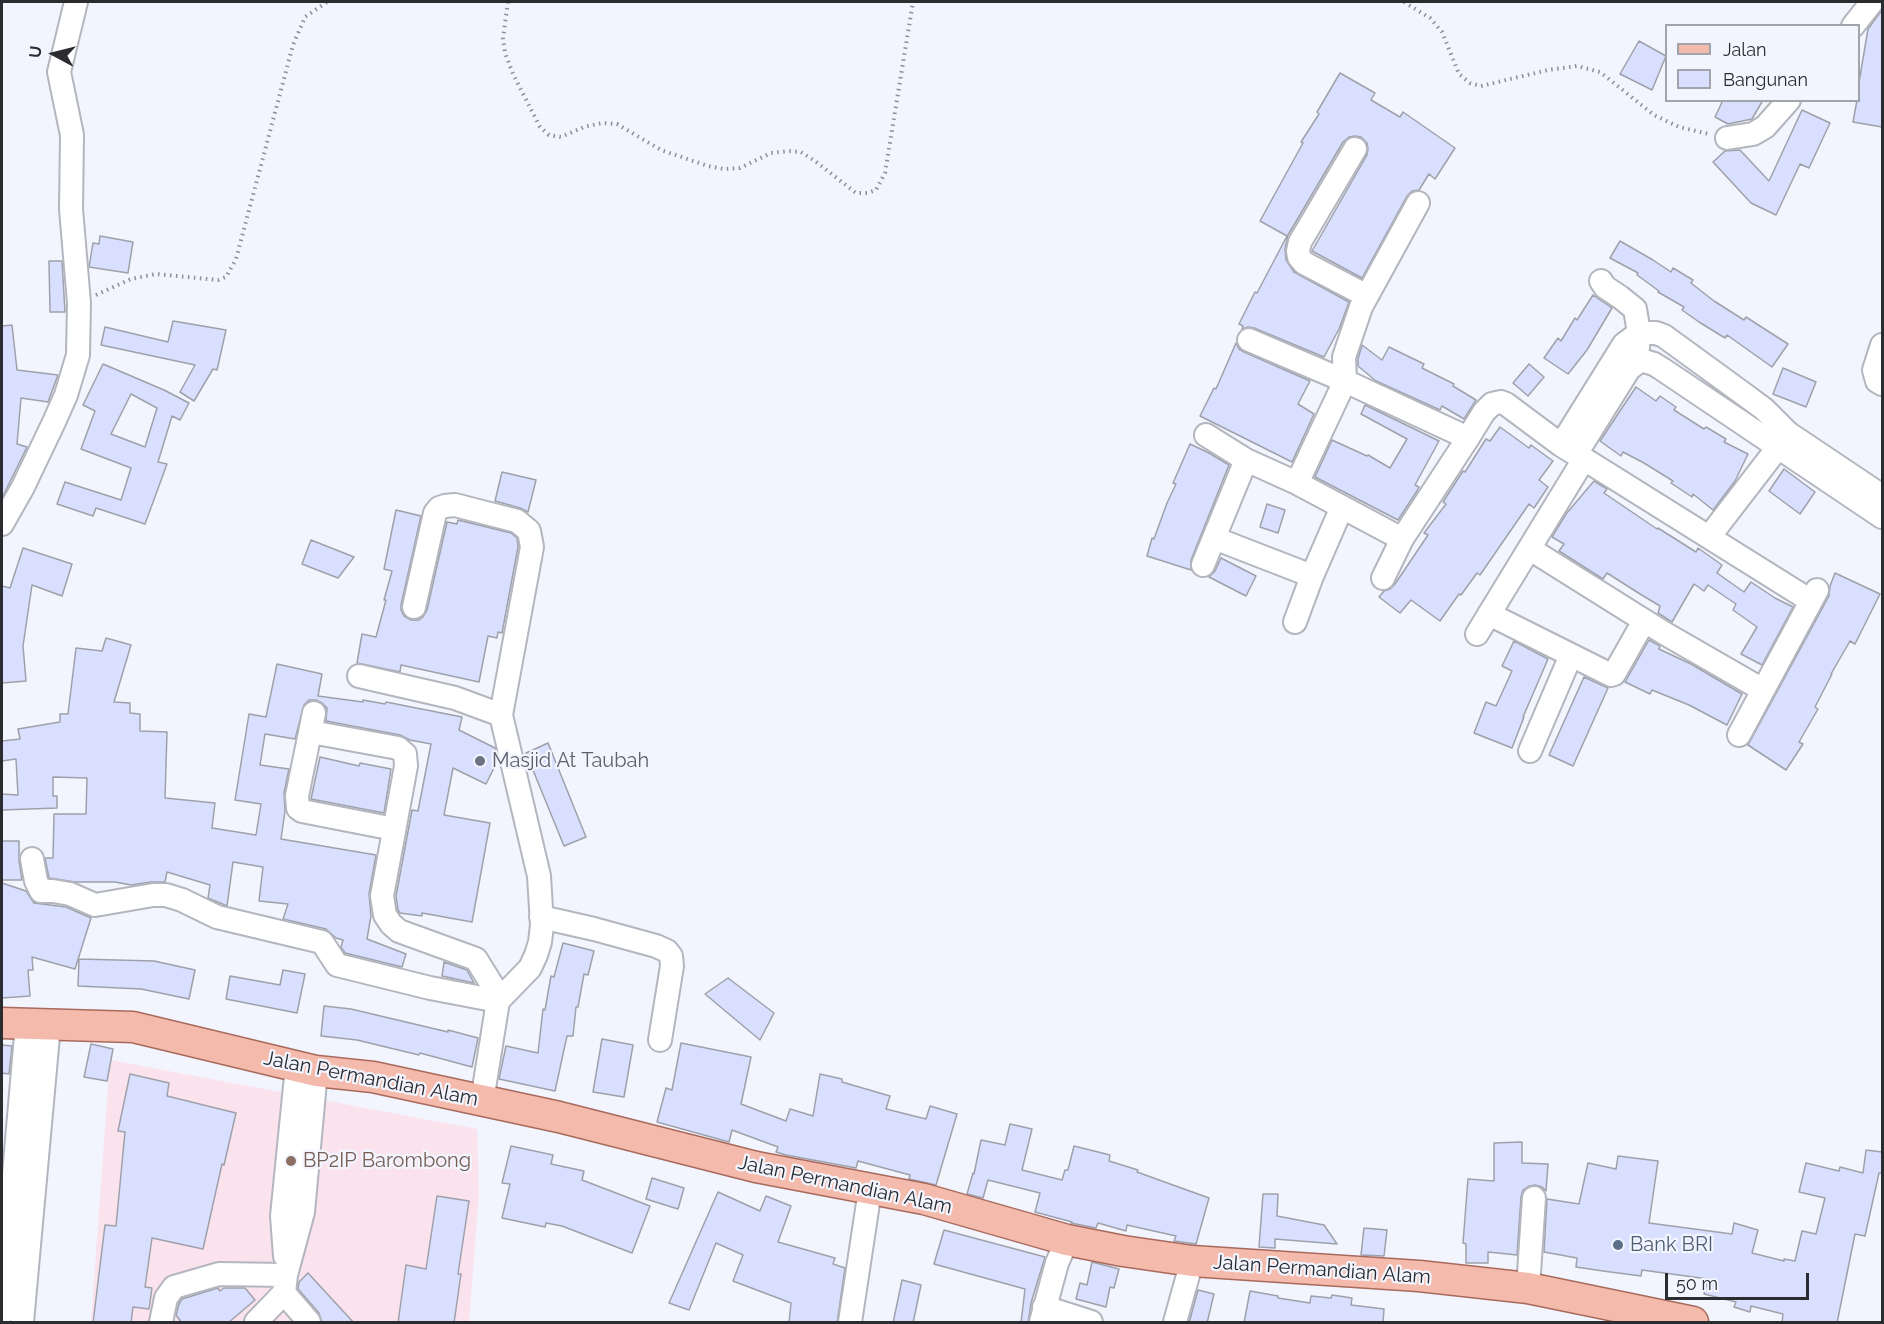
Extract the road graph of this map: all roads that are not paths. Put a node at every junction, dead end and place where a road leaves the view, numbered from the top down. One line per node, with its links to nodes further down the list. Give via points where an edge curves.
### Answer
1 (76, 2): 25 (street, via 59,72 72,135 71,209 79,303 78,355 66,395)
2 (1872, 2): 3 (street)
3 (1855, 24)
4 (1787, 102): 5 (street, via 1765,127 1753,134)
5 (1727, 138)
6 (1355, 149): 9 (street, via 1298,251 1304,263)
7 (1418, 203): 9 (street)
8 (1601, 281): 10 (street, via 1635,309)
9 (1367, 296): 14 (street, via 1344,357)
10 (1639, 333): 13 (street); 18 (street, via 1664,336 1746,395); 19 (street, via 1624,344)
11 (1249, 340): 14 (street)
12 (1882, 345): 15 (street, via 1874,370)
13 (1638, 362): 18 (street, via 1654,364); 19 (street, via 1629,369)
14 (1345, 381): 17 (street); 21 (street)
15 (1882, 384)
16 (1206, 435): 20 (street)
17 (1468, 438): 19 (street, via 1484,412 1501,402); 28 (street)
18 (1783, 440): 22 (street); 24 (street); 26 (street)
19 (1574, 453): 26 (street); 29 (street)
20 (1246, 460): 21 (street); 27 (street)
21 (1296, 483): 23 (street)
22 (1882, 496)
23 (1342, 507): 28 (street); 31 (street)
24 (1882, 517)
25 (2, 524)
26 (1709, 537): 40 (street, via 1814,596)
27 (1214, 538): 30 (street); 31 (street)
28 (1402, 539): 32 (street)
29 (1530, 549): 34 (street); 35 (street)
30 (1203, 565)
31 (1312, 576): 36 (street)
32 (1383, 578)
33 (414, 607): 41 (street, via 439,508 455,505 517,521 529,531 532,547)
34 (1489, 614): 37 (street); 38 (street)
35 (1644, 621): 38 (street, via 1614,674); 40 (street)
36 (1295, 622)
37 (1477, 634)
38 (1571, 655): 43 (street)
39 (359, 676): 41 (street, via 455,698)
40 (1763, 690): 42 (street)
41 (501, 716): 46 (street, via 538,876)
42 (1739, 735)
43 (1530, 751)
44 (394, 830): 44 (street, via 405,754 398,748 312,723 297,808); 47 (street, via 382,896 385,915 399,931 476,959)
45 (32, 859): 47 (street, via 41,891 70,894 94,905 166,895 217,917 322,942 337,965)
46 (541, 917): 47 (street, via 540,942 530,968); 49 (street, via 667,951 672,966)
47 (498, 1001): 51 (street)
48 (26, 1024): 50 (main road, Jalan Permandian Alam, via 133,1027); 58 (street); 60 (street)
49 (660, 1040)
50 (307, 1068): 51 (main road, Jalan Permandian Alam, via 373,1077); 56 (street, via 303,1212)
51 (482, 1101): 52 (main road, Jalan Permandian Alam, via 756,1167)
52 (870, 1190): 54 (main road, Jalan Permandian Alam, via 924,1199); 64 (street)
53 (1533, 1198): 57 (street)
54 (1066, 1240): 55 (main road, Jalan Permandian Alam); 59 (street)
55 (1192, 1261): 57 (main road, Jalan Permandian Alam, via 1419,1276); 66 (street)
56 (285, 1284): 61 (street, via 219,1274 174,1287 166,1298); 62 (street); 63 (street)
57 (1528, 1288): 67 (main road, Jalan Permandian Alam)
58 (2, 1313)
59 (1043, 1315): 65 (street)
60 (22, 1323)
61 (161, 1323)
62 (256, 1323)
63 (309, 1323)
64 (850, 1323)
65 (1091, 1323)
66 (1175, 1323)
67 (1693, 1323)

